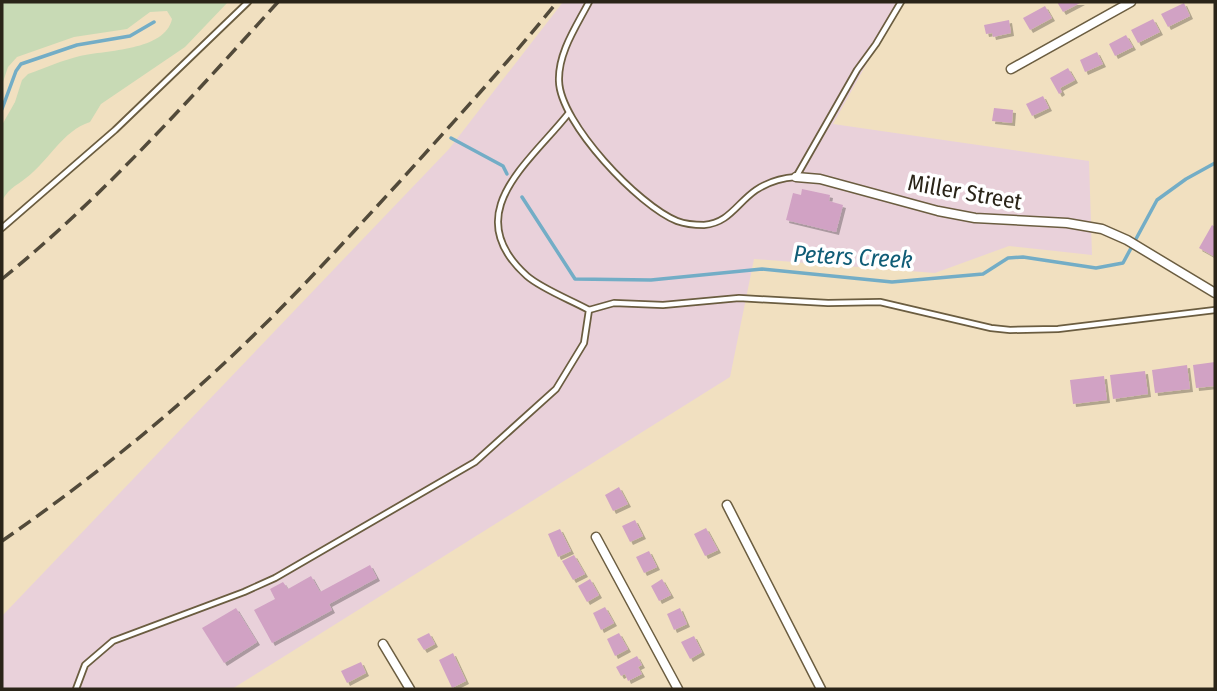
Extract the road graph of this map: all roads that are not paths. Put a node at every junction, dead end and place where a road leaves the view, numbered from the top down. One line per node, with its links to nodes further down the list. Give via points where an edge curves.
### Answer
1 (248, 2): 8 (lane, via 115,130)
2 (589, 2): 6 (lane, via 560,66 560,90)
3 (901, 2): 7 (lane)
4 (1130, 2): 5 (street)
5 (1011, 69)
6 (568, 114): 7 (lane, via 638,194 676,221 717,222 757,190); 10 (lane, via 502,195 497,222 504,249 528,277)
7 (796, 177): 9 (street, Miller Street, via 820,179 963,216 1102,229)
8 (2, 228)
9 (1215, 292)
10 (589, 310): 11 (lane, via 614,303 663,305 739,298 863,302 1010,330 1058,329); 15 (lane, via 584,342 556,389 475,462 275,578 113,641 85,665)
11 (1215, 310)
12 (727, 505): 18 (street)
13 (596, 537): 17 (street)
14 (383, 644): 16 (street)
15 (76, 689)
16 (410, 689)
17 (678, 689)
18 (821, 689)

